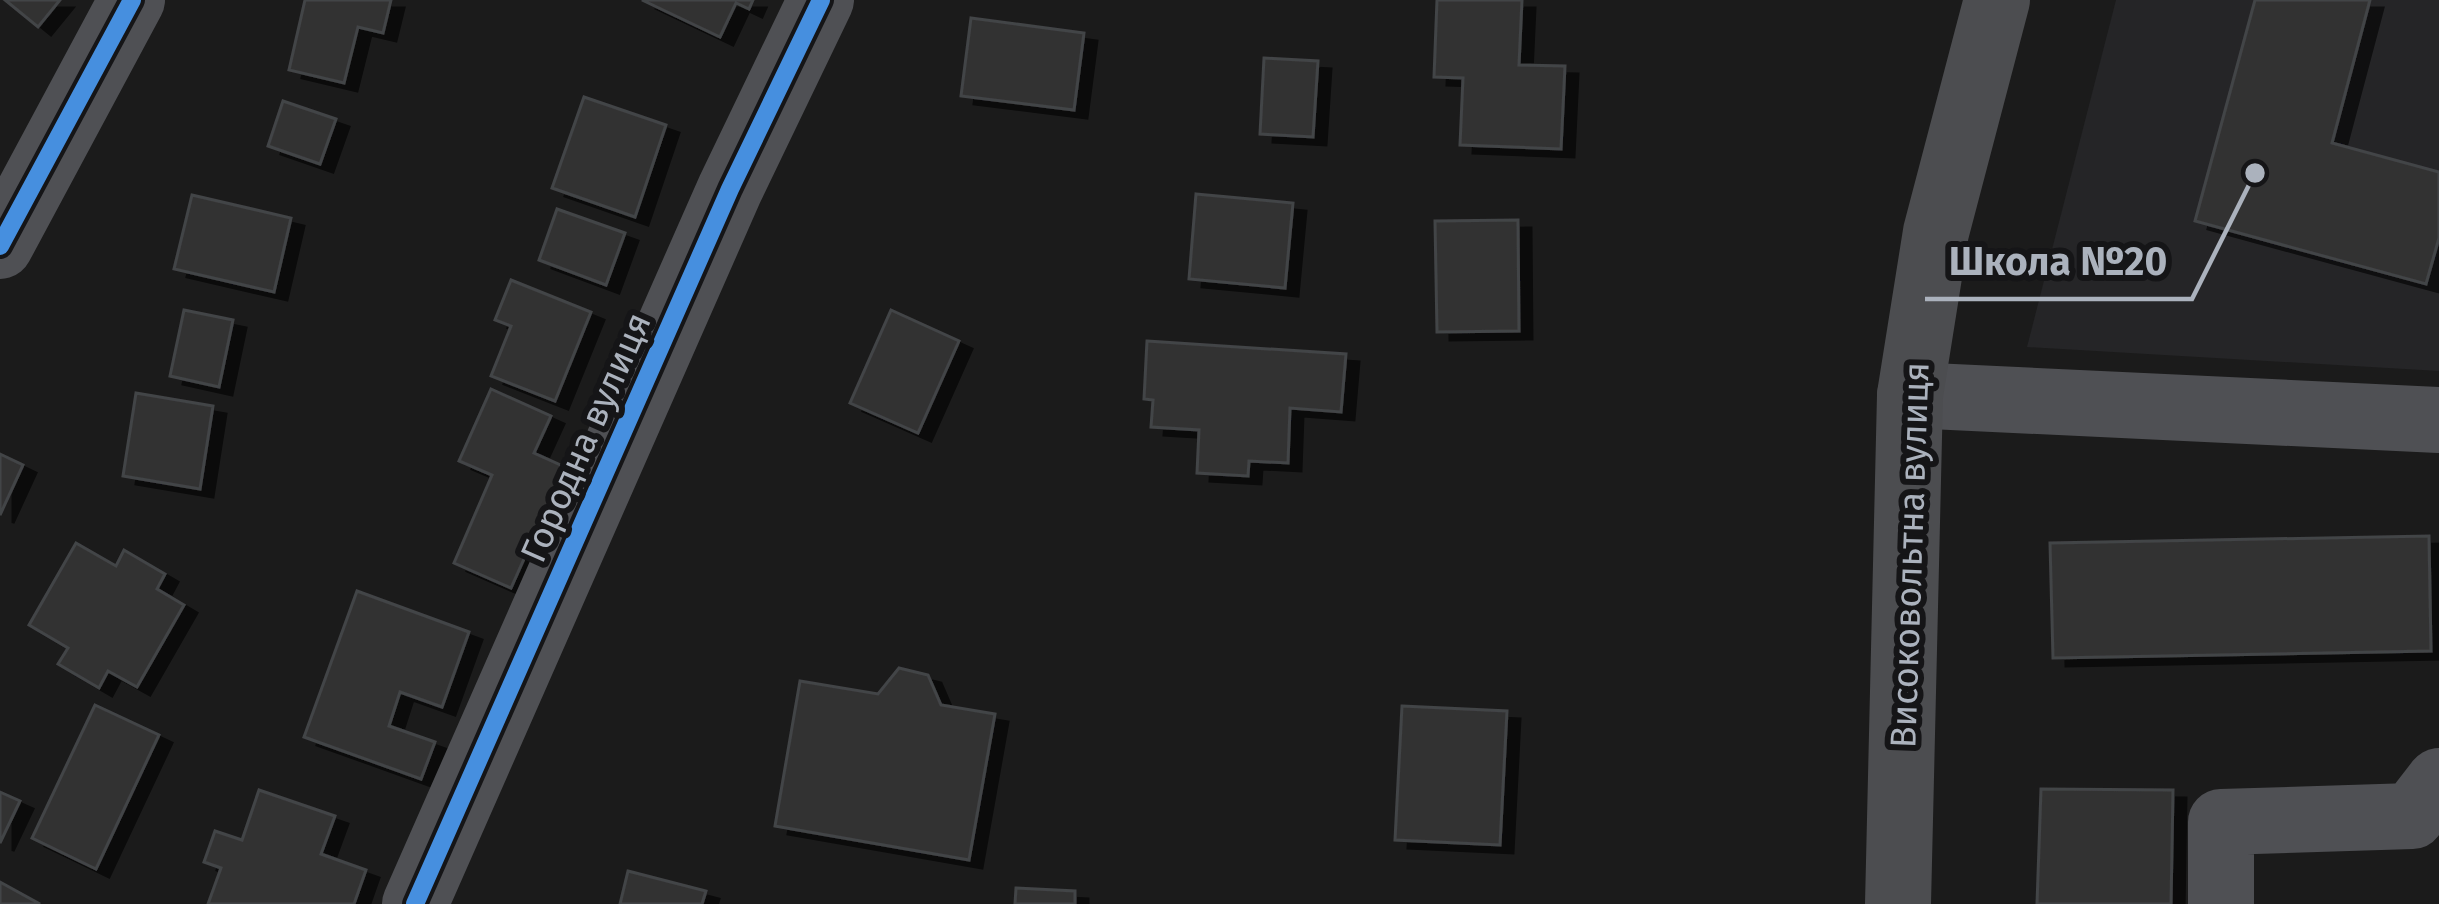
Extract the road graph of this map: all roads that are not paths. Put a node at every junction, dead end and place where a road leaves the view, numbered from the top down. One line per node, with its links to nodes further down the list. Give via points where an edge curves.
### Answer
1 (132, 0): 4 (street)
2 (821, 0): 8 (street, Городна вулиця)
3 (1997, 0): 5 (main road, Високовольтна вулиця, via 1936,232)
4 (0, 246)
5 (1910, 395): 6 (street); 9 (main road, Високовольтна вулиця)
6 (2439, 420)
7 (2439, 781): 10 (street, via 2412,816 2222,821)
8 (415, 904)
9 (1898, 904)
10 (2221, 904)

